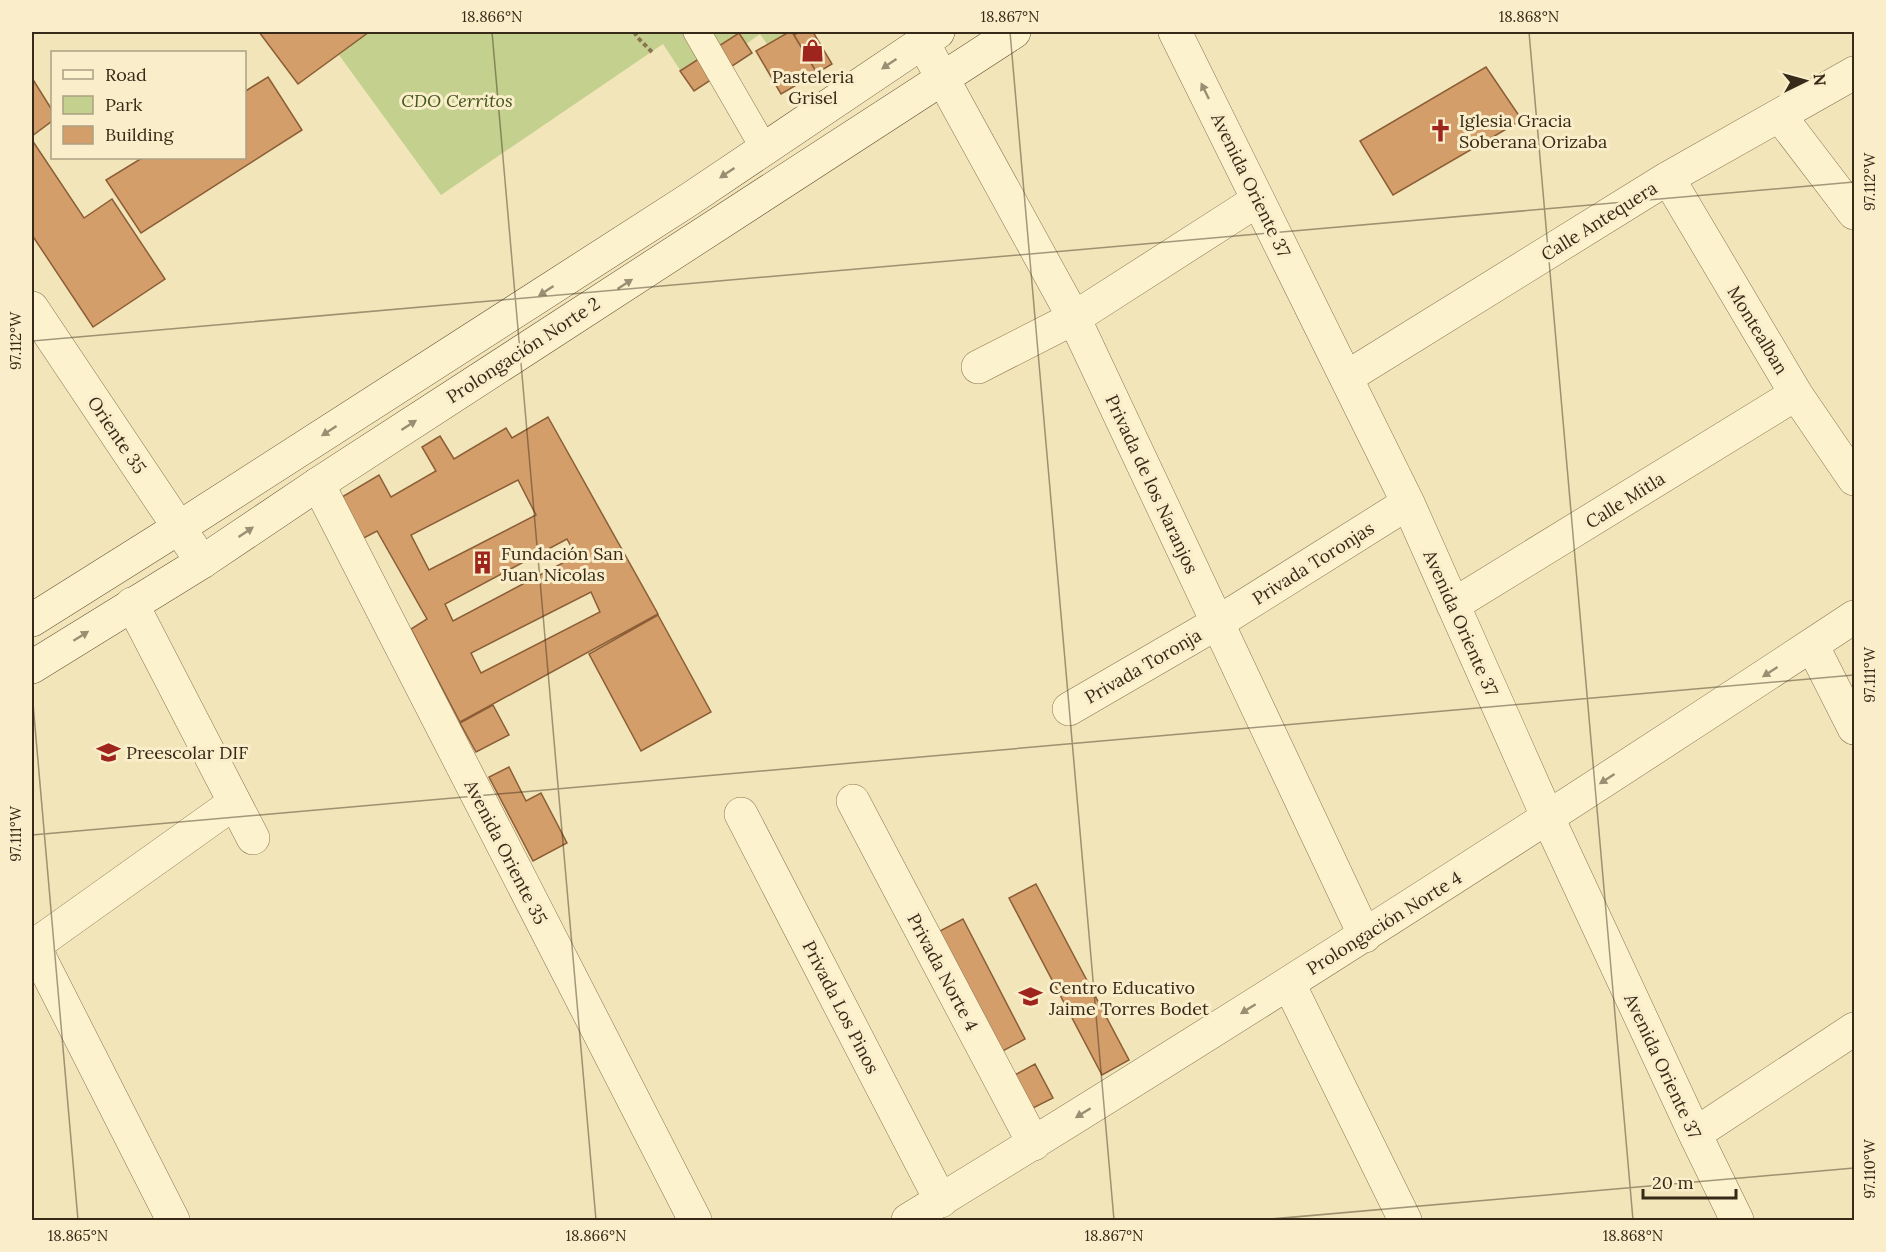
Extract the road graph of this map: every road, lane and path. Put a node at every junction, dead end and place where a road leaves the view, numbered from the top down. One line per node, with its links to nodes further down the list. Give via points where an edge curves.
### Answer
1 (634, 32): 6 (path)
2 (697, 32): 10 (street)
3 (1014, 32): 8 (street, Prolongación Norte 2)
4 (1175, 32): 12 (street, Avenida Oriente 37, one-way to 4)
5 (930, 36): 8 (street, Privada de los Naranjos); 10 (street, Prolongación Norte 2, one-way to 10)
6 (652, 52)
7 (1854, 72): 9 (street, Calle Antequera)
8 (943, 78): 15 (street, Privada de los Naranjos); 20 (street, Prolongación Norte 2, one-way to 8)
9 (1780, 116): 11 (street, Calle Antequera); 13 (street)
10 (764, 148): 22 (street, Prolongación Norte 2, one-way to 22)
11 (1668, 178): 17 (street, Calle Antequera); 18 (street, Montealban)
12 (1258, 200): 15 (street); 17 (street, Avenida Oriente 37)
13 (1854, 213)
14 (32, 308): 22 (street, Oriente 35)
15 (1074, 318): 16 (street); 28 (street, Privada de los Naranjos)
16 (978, 367)
17 (1347, 377): 21 (street, Avenida Oriente 37)
18 (1796, 394): 19 (street, Montealban); 25 (street, Calle Mitla)
19 (1854, 479)
20 (318, 484): 23 (street, Prolongación Norte 2, one-way to 20); 45 (street, Avenida Oriente 35)
21 (1408, 503): 25 (street, Avenida Oriente 37); 28 (street, Privada Toronjas)
22 (180, 527): 23 (street, Oriente 35); 27 (street, Prolongación Norte 2)
23 (201, 562): 24 (street, Prolongación Norte 2)
24 (132, 604): 30 (street, Prolongación Norte 2, one-way to 24); 34 (street)
25 (1453, 605): 36 (street, Avenida Oriente 37)
26 (1854, 617): 29 (street, Prolongación Norte 4)
27 (32, 620)
28 (1217, 623): 31 (street, Privada Toronja); 38 (street, Privada de los Naranjos)
29 (1812, 645): 32 (street); 36 (street, Prolongación Norte 4, one-way to 36)
30 (32, 668)
31 (1069, 709)
32 (1854, 728)
33 (853, 801): 42 (street, Privada Norte 4)
34 (234, 803): 37 (street); 44 (street, via 42,940 38,952)
35 (741, 814): 43 (street, Privada Los Pinos)
36 (1548, 818): 38 (street, Prolongación Norte 4); 41 (street, Avenida Oriente 37)
37 (253, 838)
38 (1365, 936): 39 (street, Prolongación Norte 4)
39 (1288, 984): 42 (street, Prolongación Norte 4, one-way to 42); 47 (street)
40 (1854, 1029): 41 (street)
41 (1695, 1134): 48 (street, Avenida Oriente 37)
42 (1034, 1144): 43 (street, Prolongación Norte 4)
43 (941, 1201): 46 (street, Prolongación Norte 4)
44 (173, 1221)
45 (695, 1221)
46 (909, 1221)
47 (1405, 1221)
48 (1737, 1221)

